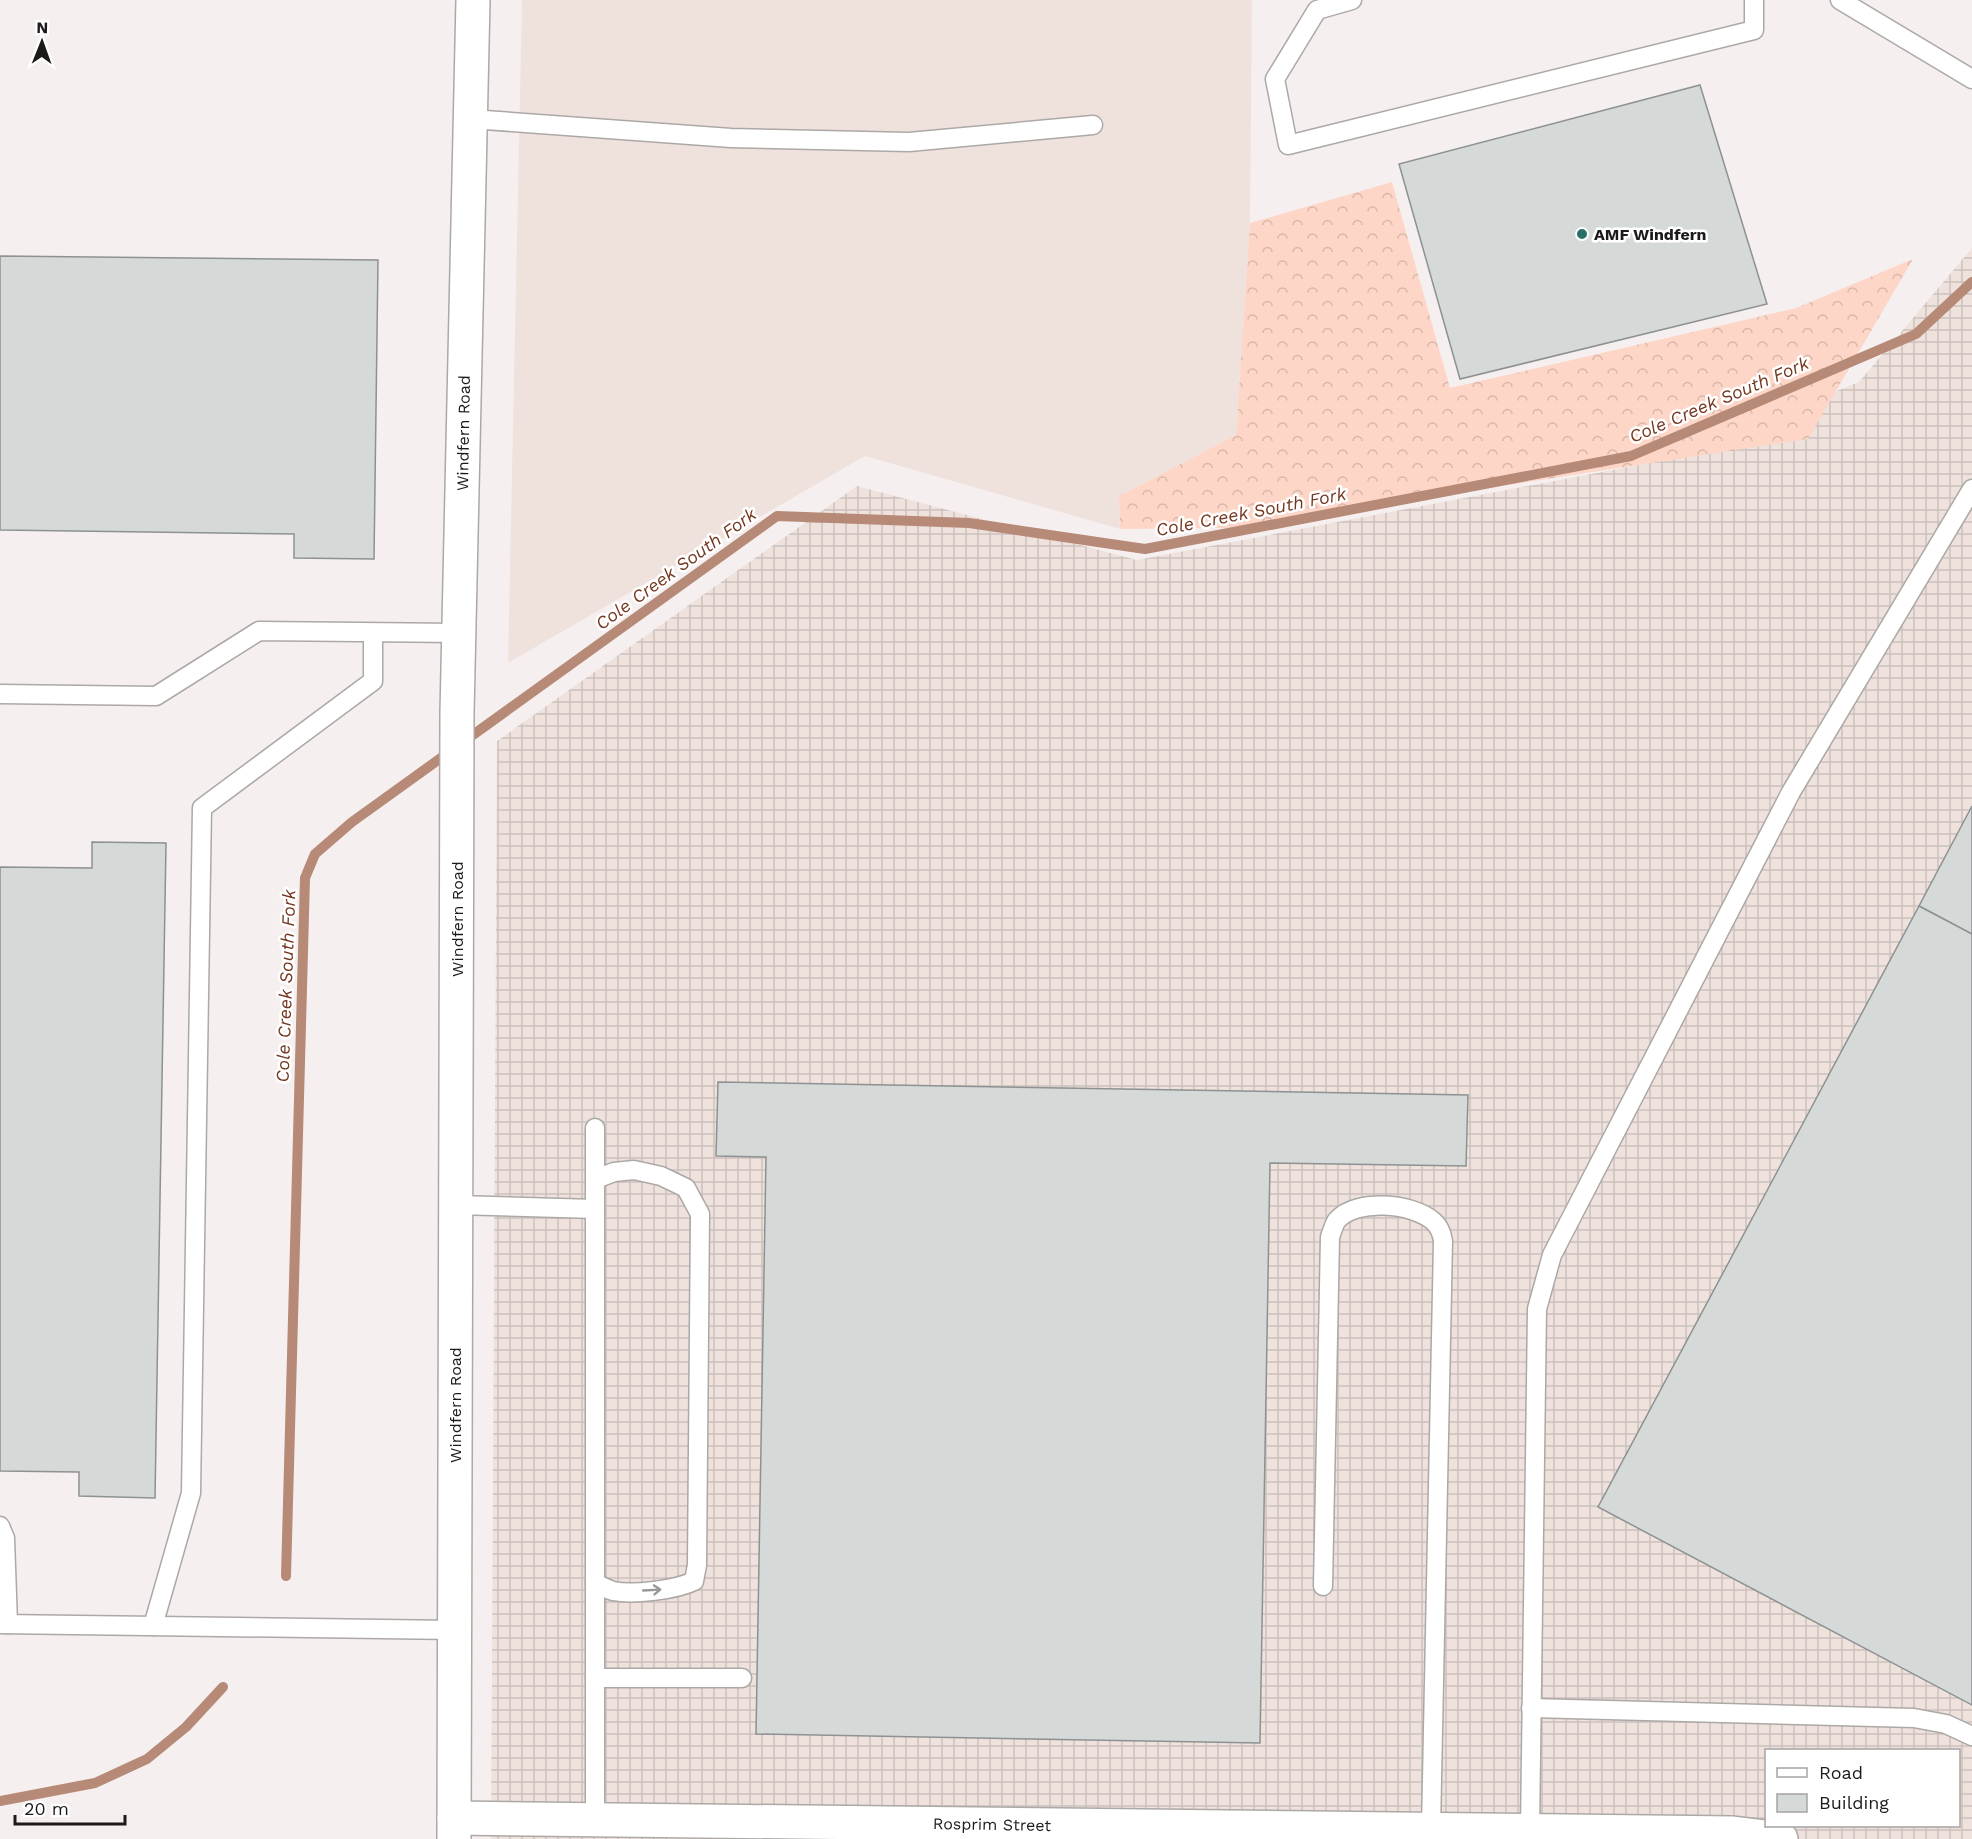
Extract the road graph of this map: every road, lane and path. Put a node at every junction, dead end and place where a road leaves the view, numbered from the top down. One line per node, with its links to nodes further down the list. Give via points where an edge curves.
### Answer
1 (473, 0): 6 (street, Windfern Road)
2 (1352, 0): 3 (lane, via 1317,10 1275,79 1288,145 1754,30)
3 (1754, 0)
4 (1840, 0): 5 (lane)
5 (1972, 79)
6 (471, 119): 7 (lane, via 731,138 909,142); 10 (street, Windfern Road)
7 (1093, 125)
8 (1972, 489): 24 (lane, via 1791,792 1551,1255 1537,1309)
9 (373, 633): 10 (lane); 11 (lane, via 259,631 156,696); 20 (lane, via 373,681 202,808 191,1493)
10 (459, 633): 14 (street, Windfern Road)
11 (0, 694)
12 (596, 1128): 13 (lane)
13 (596, 1179): 15 (lane); 17 (lane, one-way to 13, via 623,1592 670,1590 694,1581 700,1214 686,1188 661,1176 634,1170)
14 (456, 1205): 15 (lane); 21 (street, Windfern Road)
15 (595, 1209): 17 (lane)
16 (0, 1526): 19 (lane, via 6,1538)
17 (596, 1583): 22 (lane)
18 (1323, 1586): 30 (lane, via 1330,1237 1336,1220 1353,1209 1371,1205 1403,1209 1435,1222 1443,1241)
19 (4, 1624): 20 (lane)
20 (153, 1626): 21 (lane)
21 (455, 1630): 27 (street, Windfern Road)
22 (596, 1678): 23 (lane); 26 (lane)
23 (742, 1678)
24 (1531, 1708): 25 (lane, via 1914,1718 1946,1724); 28 (lane)
25 (1972, 1736)
26 (595, 1819): 27 (street, Rosprim Street); 29 (street, Rosprim Street)
27 (454, 1828)
28 (1530, 1830): 30 (street, Rosprim Street); 31 (street, Rosprim Street, via 1733,1833)
29 (971, 1831): 30 (street, Rosprim Street)
30 (1413, 1832)
31 (1781, 1839)

